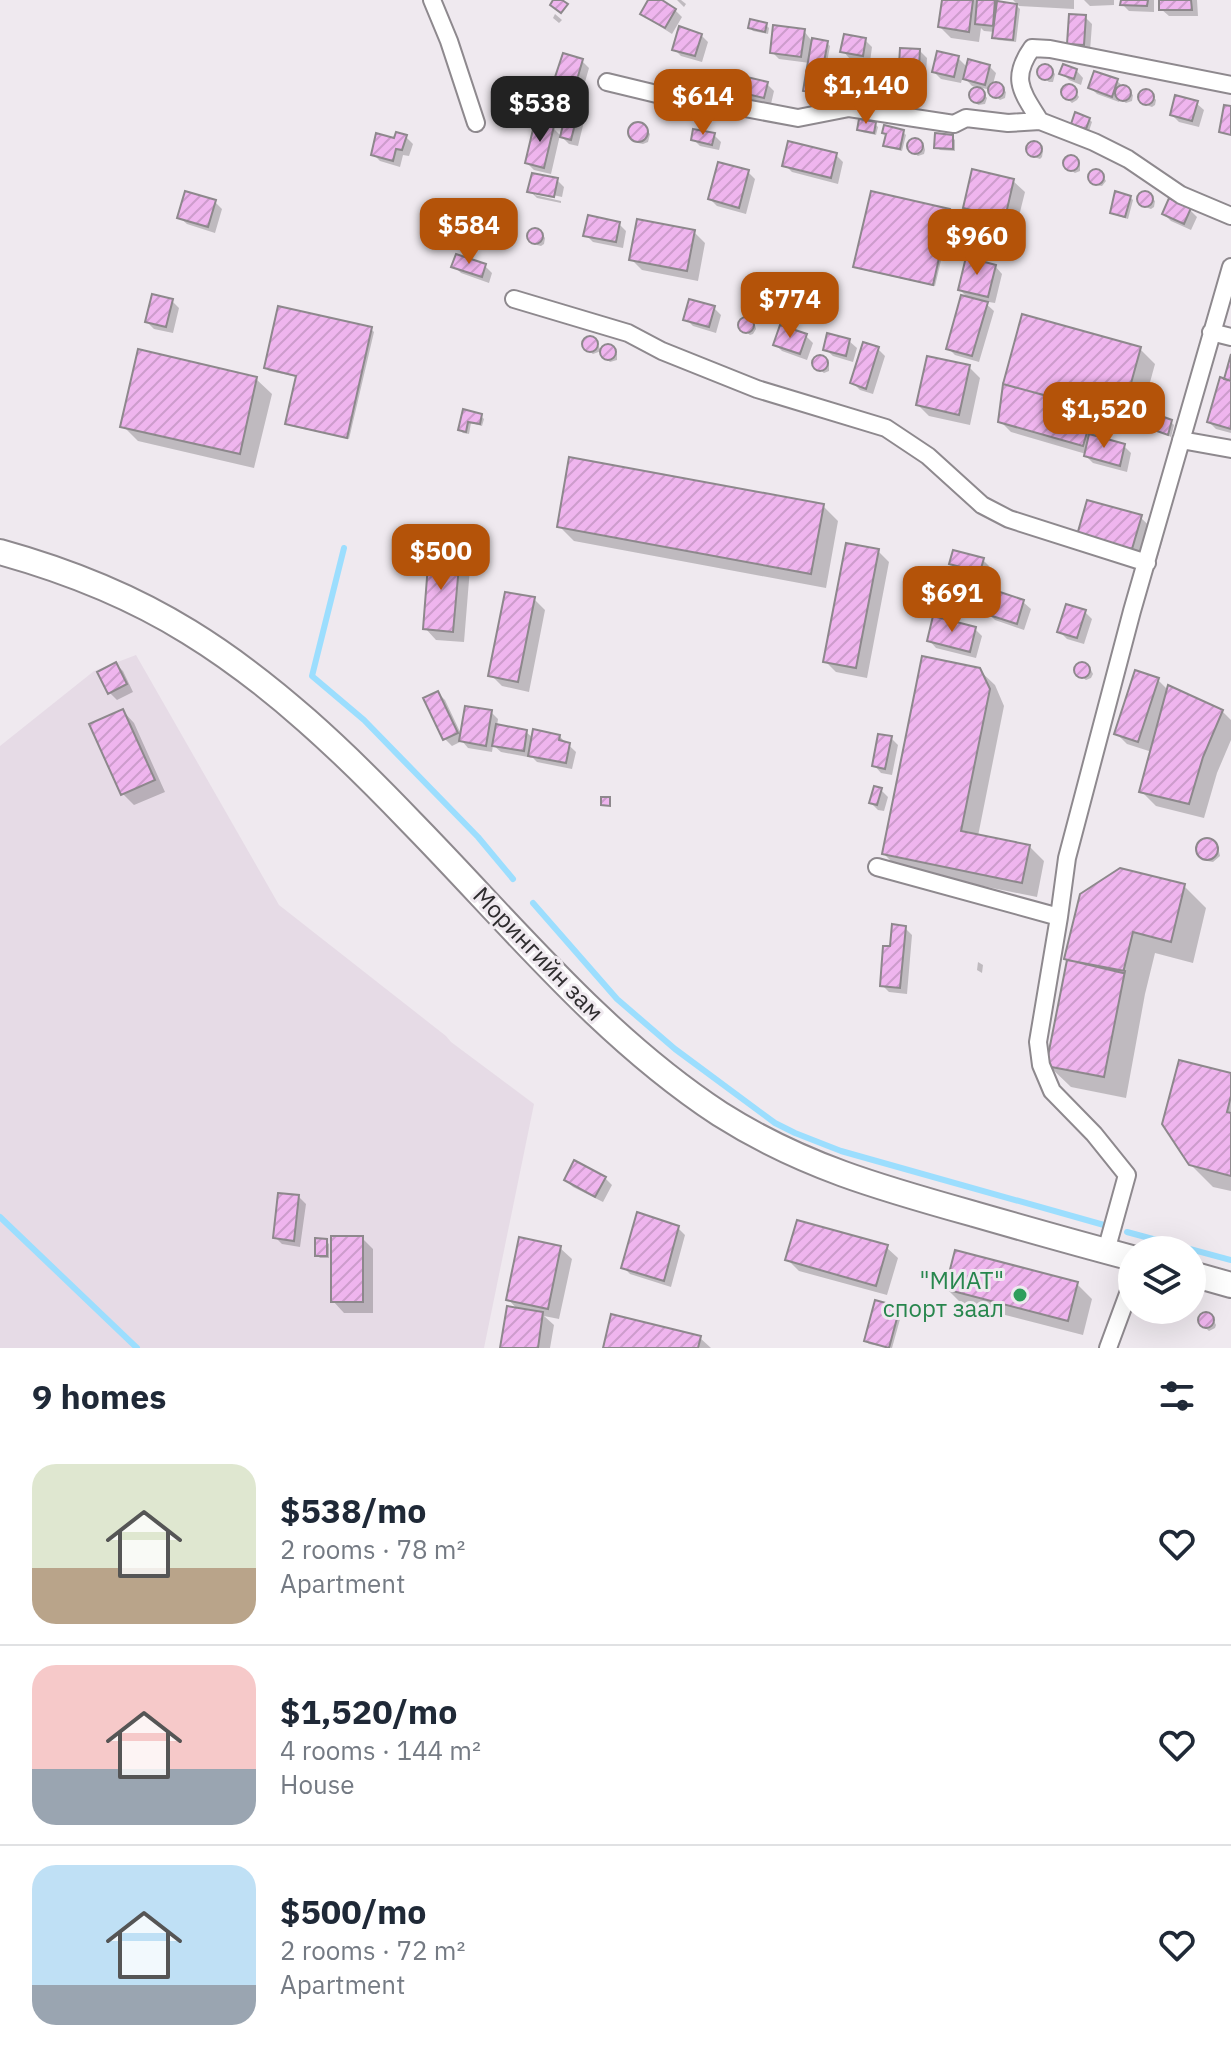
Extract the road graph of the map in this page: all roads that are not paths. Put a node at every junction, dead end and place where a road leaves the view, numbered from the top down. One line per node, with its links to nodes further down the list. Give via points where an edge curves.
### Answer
1 (432, 0): 5 (street)
2 (607, 82): 4 (street, via 694,103 798,118 849,108 954,124 966,118)
3 (1231, 85): 4 (street, via 1032,48 1022,63 1020,89)
4 (1040, 121): 6 (street, via 1106,147 1181,195)
5 (476, 123)
6 (1231, 216)
7 (1231, 267): 9 (street)
8 (514, 299): 14 (street, via 628,333 757,389 886,428 928,456 982,505 1009,519)
9 (1211, 332): 10 (street); 11 (street)
10 (1231, 337)
11 (1181, 440): 12 (street); 14 (street)
12 (1231, 449)
13 (0, 552): 17 (main road, Морингийн зам, via 122,596 188,631 245,671 319,732 607,1025 718,1112 815,1165)
14 (1147, 563): 16 (street, via 1067,858)
15 (877, 867): 16 (street)
16 (1059, 917): 17 (street, via 1038,1042 1041,1065 1052,1091 1127,1175)
17 (1106, 1251): 18 (main road, Морингийн зам)
18 (1118, 1254)
19 (1206, 1278): 20 (main road)
20 (1231, 1285)
21 (1118, 1321): 22 (street)
22 (1108, 1348)

